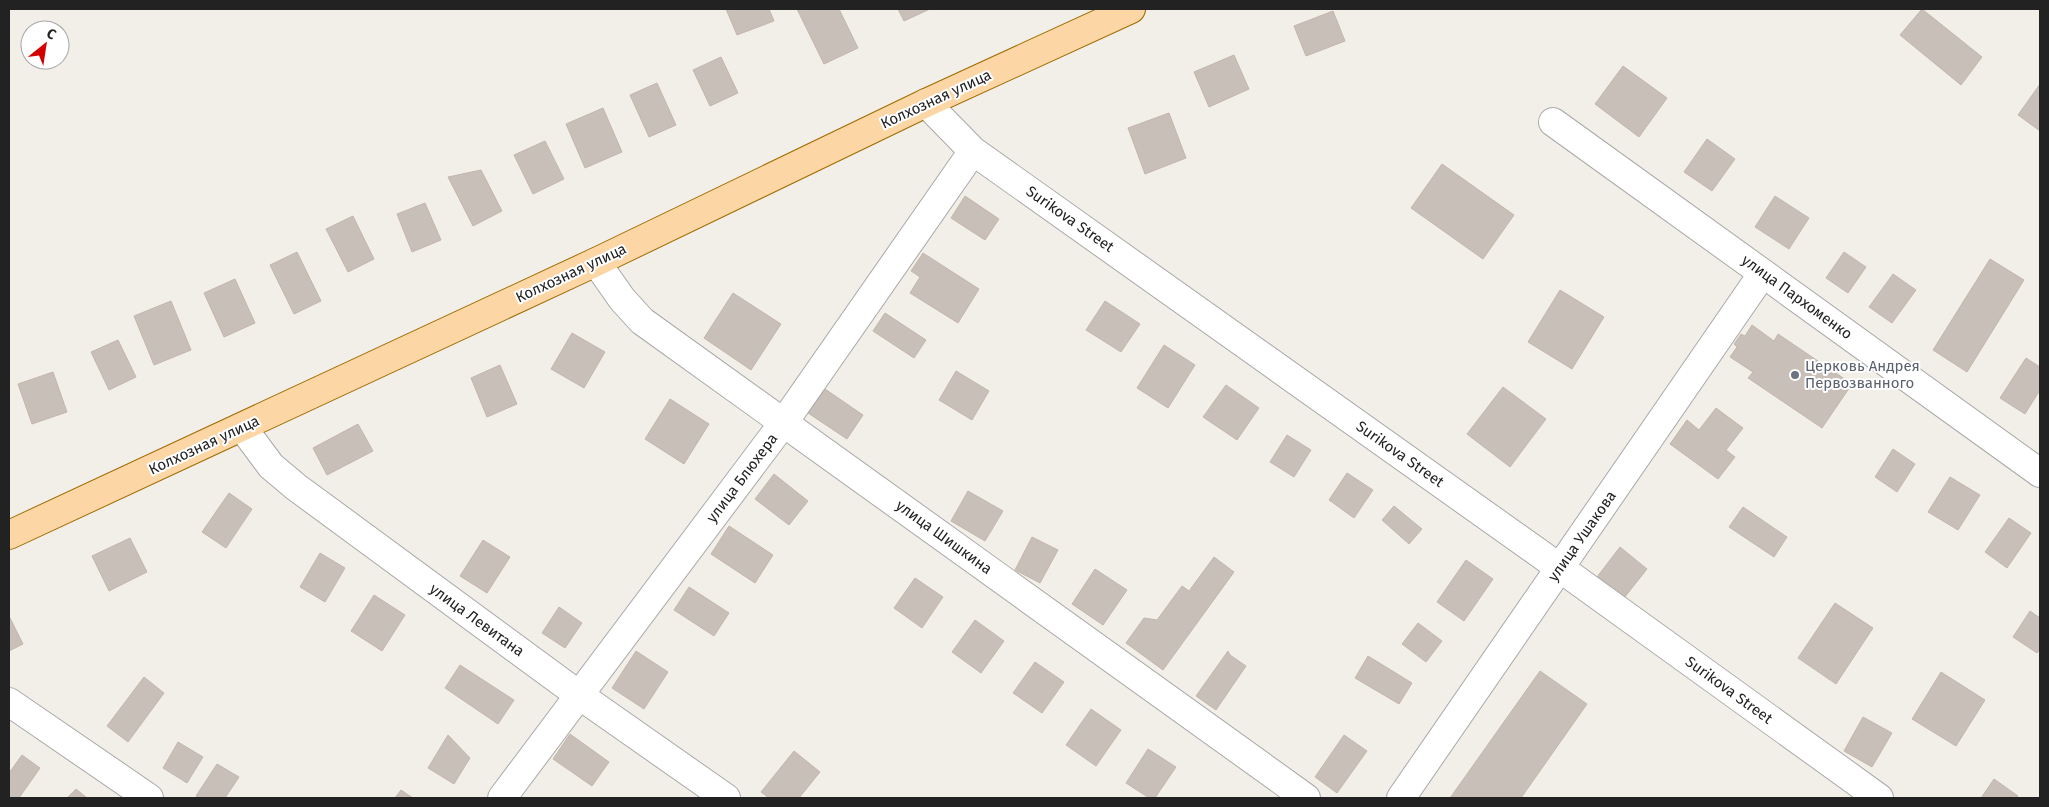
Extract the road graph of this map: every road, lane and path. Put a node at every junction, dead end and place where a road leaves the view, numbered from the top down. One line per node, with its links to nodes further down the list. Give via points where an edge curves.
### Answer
1 (1131, 9): 2 (main road, Колхозная улица)
2 (926, 103): 4 (street, Surikova Street); 5 (main road, Колхозная улица)
3 (1553, 122): 6 (street, улица Пархоменко)
4 (973, 150): 7 (street, улица Блюхера); 11 (street, Surikova Street)
5 (596, 262): 7 (street, улица Шишкина, via 642,321); 8 (main road, Колхозная улица)
6 (1764, 273): 9 (street, улица Пархоменко); 11 (street, улица Ушакова)
7 (784, 422): 12 (street, улица Блюхера); 17 (street, улица Шишкина)
8 (242, 427): 10 (main road, Колхозная улица); 12 (street, улица Левитана, via 271,466 296,488)
9 (2040, 473)
10 (9, 535)
11 (1560, 568): 18 (street, улица Ушакова); 19 (street, Surikova Street)
12 (579, 695): 15 (street, улица Блюхера); 16 (street, улица Левитана)
13 (9, 702): 14 (street)
14 (150, 798)
15 (502, 798)
16 (726, 798)
17 (1306, 798)
18 (1401, 798)
19 (1879, 798)

